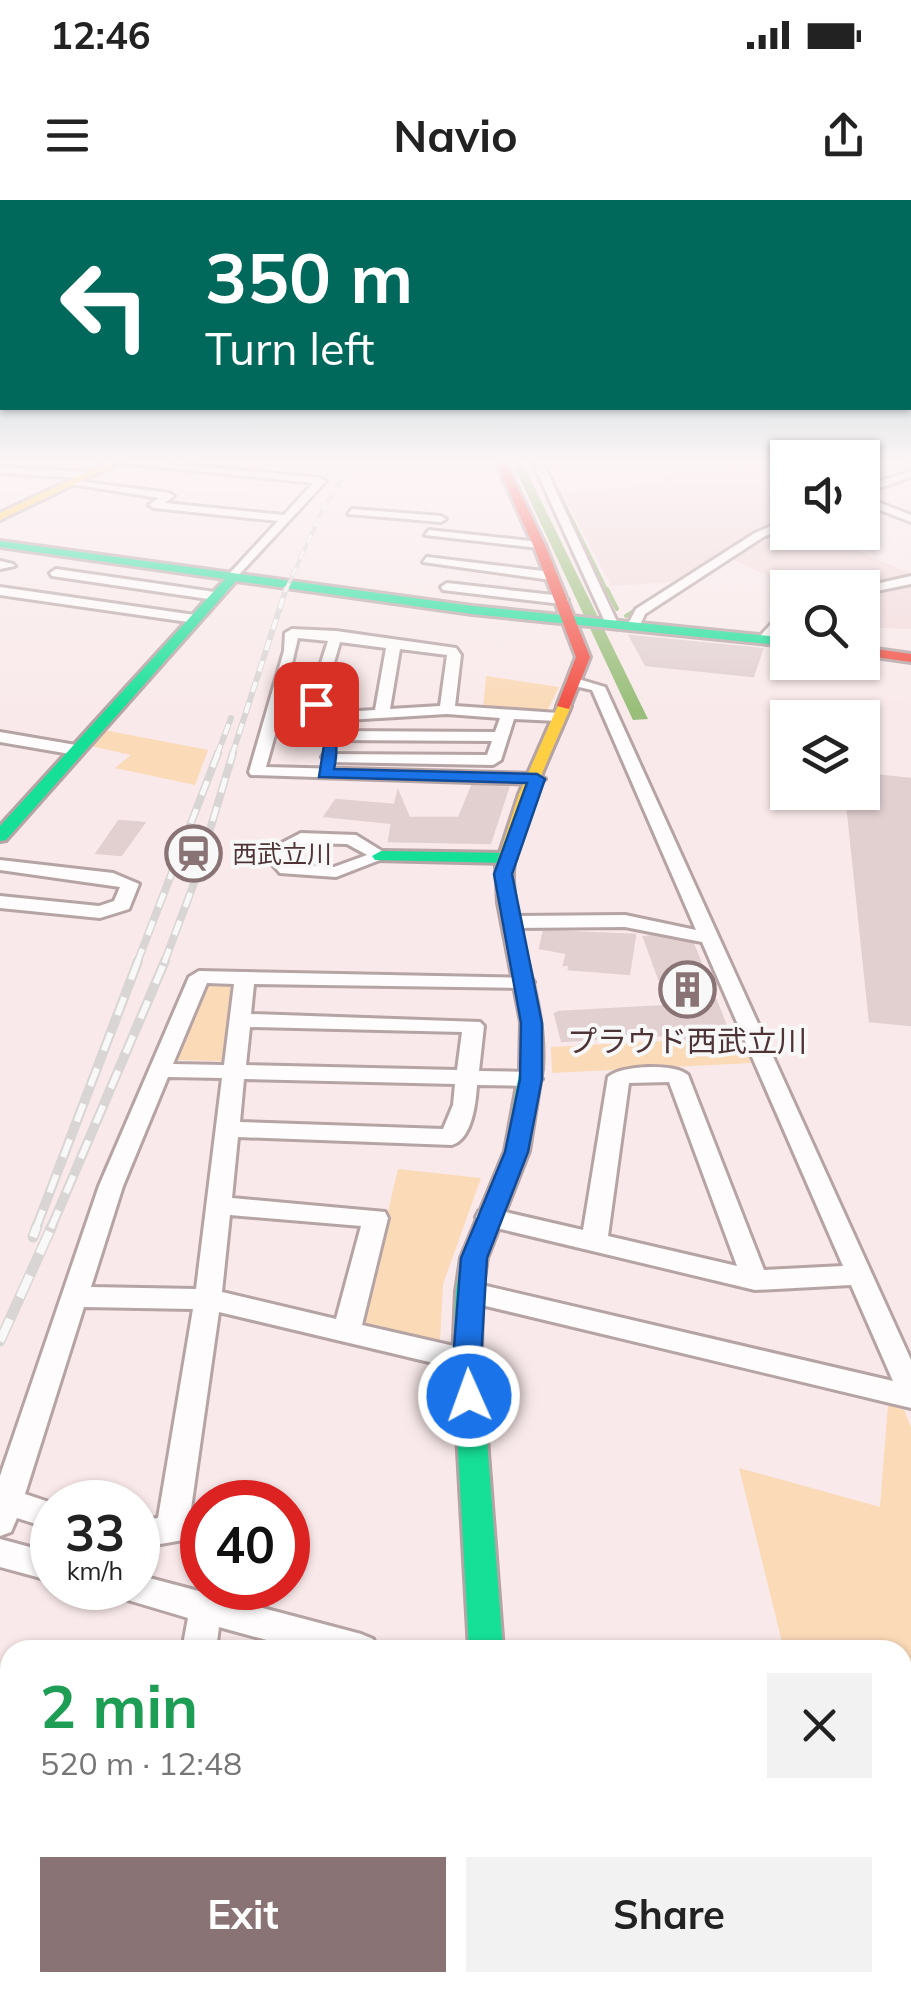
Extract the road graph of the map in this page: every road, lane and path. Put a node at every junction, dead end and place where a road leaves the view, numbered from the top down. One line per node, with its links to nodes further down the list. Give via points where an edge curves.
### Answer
1 (4, 545): 10 (street)
2 (263, 545): 10 (street)
3 (535, 545): 4 (street)
4 (539, 545): 11 (street)
5 (567, 545): 17 (street)
6 (746, 545): 17 (street, via 640,612)
7 (427, 560): 8 (street)
8 (467, 566): 11 (street); 17 (street, via 447,588)
9 (61, 574): 15 (street)
10 (234, 576): 15 (street); 17 (street)
11 (552, 576): 17 (street)
12 (911, 580): 13 (street)
13 (880, 586)
14 (0, 591): 18 (street)
15 (215, 596): 18 (street)
16 (0, 605): 18 (street)
17 (594, 619): 20 (street); 24 (street)
18 (190, 625): 33 (street)
19 (336, 635): 21 (street); 29 (street, via 292,633); 30 (street, via 316,704)
20 (770, 640)
21 (394, 643): 25 (street, via 453,653); 26 (street)
22 (880, 654): 23 (street)
23 (911, 658)
24 (575, 682): 28 (street); 42 (street, via 598,687)
25 (447, 710): 26 (street); 27 (street)
26 (382, 713): 30 (street)
27 (509, 713): 28 (street); 32 (street)
28 (558, 716): 35 (street)
29 (272, 720): 30 (street); 34 (street, via 257,772)
30 (325, 727): 32 (street); 34 (street, via 332,745)
31 (0, 737): 33 (street)
32 (503, 737): 34 (street, via 492,760)
33 (76, 750): 36 (street)
34 (327, 765): 35 (street)
35 (537, 779): 38 (street)
36 (0, 836)
37 (371, 856): 38 (street)
38 (507, 858): 41 (street, via 503,888)
39 (0, 865): 40 (street, via 130,884 122,905 100,912)
40 (0, 902)
41 (514, 922): 42 (street, via 625,921); 44 (street)
42 (709, 938): 54 (street)
43 (245, 976): 44 (street); 45 (street); 46 (street, via 199,977)
44 (524, 982): 49 (street)
45 (241, 1020): 47 (street); 48 (street, via 473,1026)
46 (162, 1070): 47 (street); 57 (street, via 111,1186)
47 (233, 1072): 48 (street); 50 (street)
48 (468, 1078): 49 (street); 50 (street, via 452,1137)
49 (531, 1079): 52 (street, via 516,1152)
50 (228, 1129): 51 (street)
51 (218, 1206): 58 (street); 59 (street, via 376,1218)
52 (488, 1217): 53 (street); 56 (street)
53 (594, 1243): 55 (street); 55 (street, via 618,1077 677,1074)
54 (861, 1275): 55 (street); 61 (street)
55 (755, 1280)
56 (470, 1292): 60 (street); 61 (street)
57 (76, 1297): 58 (street); 62 (street)
58 (208, 1299): 59 (street); 64 (street, via 172,1530)
59 (346, 1332): 60 (street)
60 (467, 1360): 71 (street)
61 (911, 1394)
62 (4, 1512): 63 (street)
63 (30, 1514)
64 (160, 1531)
65 (0, 1553): 66 (street)
66 (30, 1561)
67 (206, 1610): 69 (street)
68 (217, 1610): 70 (street)
69 (201, 1640)
70 (324, 1640)
71 (485, 1640)

